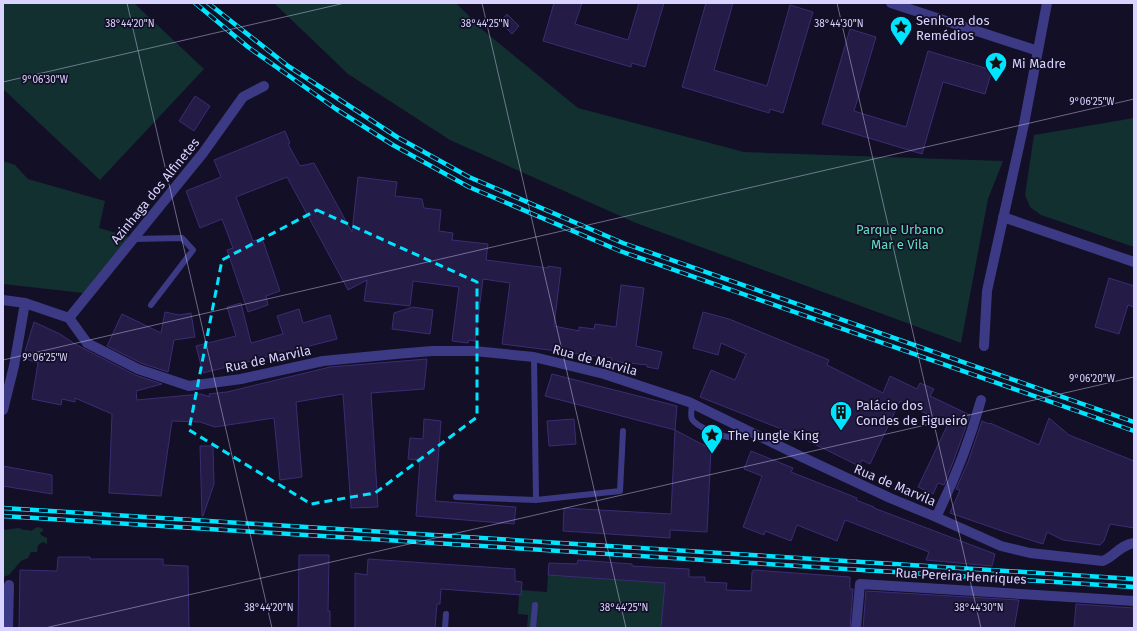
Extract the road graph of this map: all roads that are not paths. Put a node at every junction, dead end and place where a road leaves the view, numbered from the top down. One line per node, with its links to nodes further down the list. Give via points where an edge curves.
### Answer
1 (891, 3): 3 (street)
2 (1047, 3): 4 (street)
3 (918, 8): 4 (street)
4 (1038, 51): 6 (street)
5 (264, 86): 7 (street, Azinhaga dos Alfinetes, via 243,97 203,153)
6 (1003, 217): 8 (street); 13 (street, via 987,291)
7 (134, 239): 11 (lane, via 182,238 193,250); 12 (street, Azinhaga dos Alfinetes)
8 (1134, 262)
9 (3, 300): 10 (street)
10 (25, 303): 12 (street); 17 (street)
11 (151, 305)
12 (69, 318): 14 (street, Rua de Marvila, via 87,343 138,369 189,386 241,379 323,360 432,351 474,351)
13 (984, 346)
14 (534, 357): 16 (street, Rua de Marvila, via 604,374); 21 (lane)
15 (981, 400): 22 (street, via 950,489)
16 (692, 404): 18 (street, Rua de Marvila); 18 (lane, via 691,415 696,424 730,438 737,437)
17 (3, 410)
18 (743, 429): 22 (street, Rua de Marvila, via 890,498)
19 (623, 431): 21 (lane, via 620,491)
20 (456, 497): 21 (lane)
21 (536, 500)
22 (936, 516): 23 (street, Rua de Marvila, via 1001,546 1030,554 1103,561 1123,546)
23 (1134, 543)
24 (9, 584): 28 (street)
25 (1134, 601): 31 (street, Rua Pereira Henriques, via 860,584)
26 (534, 605): 30 (lane)
27 (446, 614): 29 (lane)
28 (8, 628)
29 (445, 628)
30 (533, 628)
31 (856, 628)

